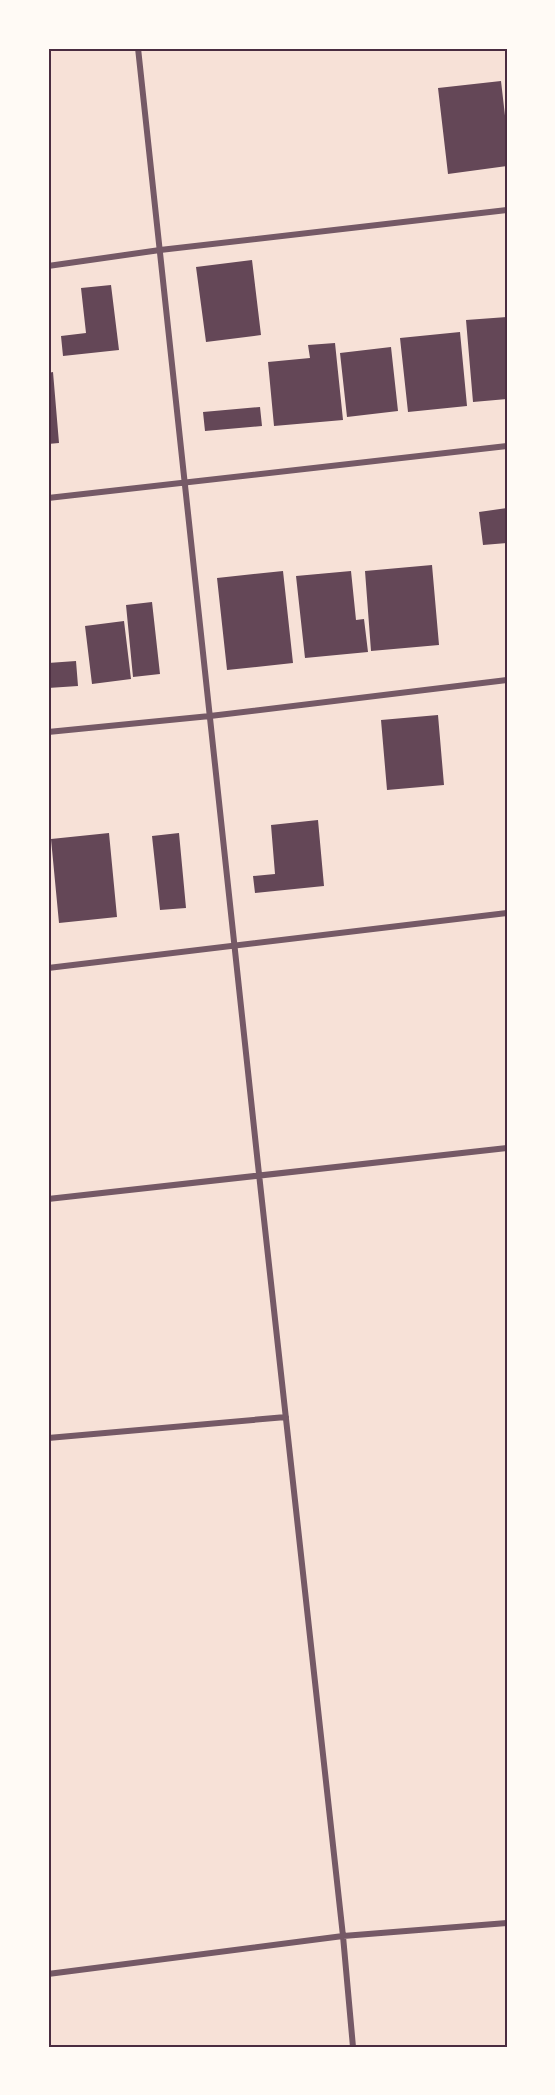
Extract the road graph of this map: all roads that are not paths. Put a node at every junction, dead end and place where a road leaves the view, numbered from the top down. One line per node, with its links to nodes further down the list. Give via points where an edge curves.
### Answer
1 (138, 48): 3 (street)
2 (507, 210): 3 (street)
3 (160, 250): 4 (street); 6 (street)
4 (48, 266)
5 (507, 446): 6 (street)
6 (185, 484): 7 (street); 9 (street)
7 (48, 498)
8 (507, 680): 9 (street)
9 (210, 716): 10 (street); 12 (street)
10 (48, 732)
11 (507, 912): 12 (street)
12 (234, 945): 13 (street); 15 (street)
13 (48, 968)
14 (507, 1148): 15 (street)
15 (259, 1174): 16 (street); 17 (street)
16 (48, 1198)
17 (286, 1417): 18 (street); 20 (street)
18 (48, 1438)
19 (507, 1923): 20 (street)
20 (343, 1936): 21 (street); 22 (street)
21 (48, 1974)
22 (353, 2047)

